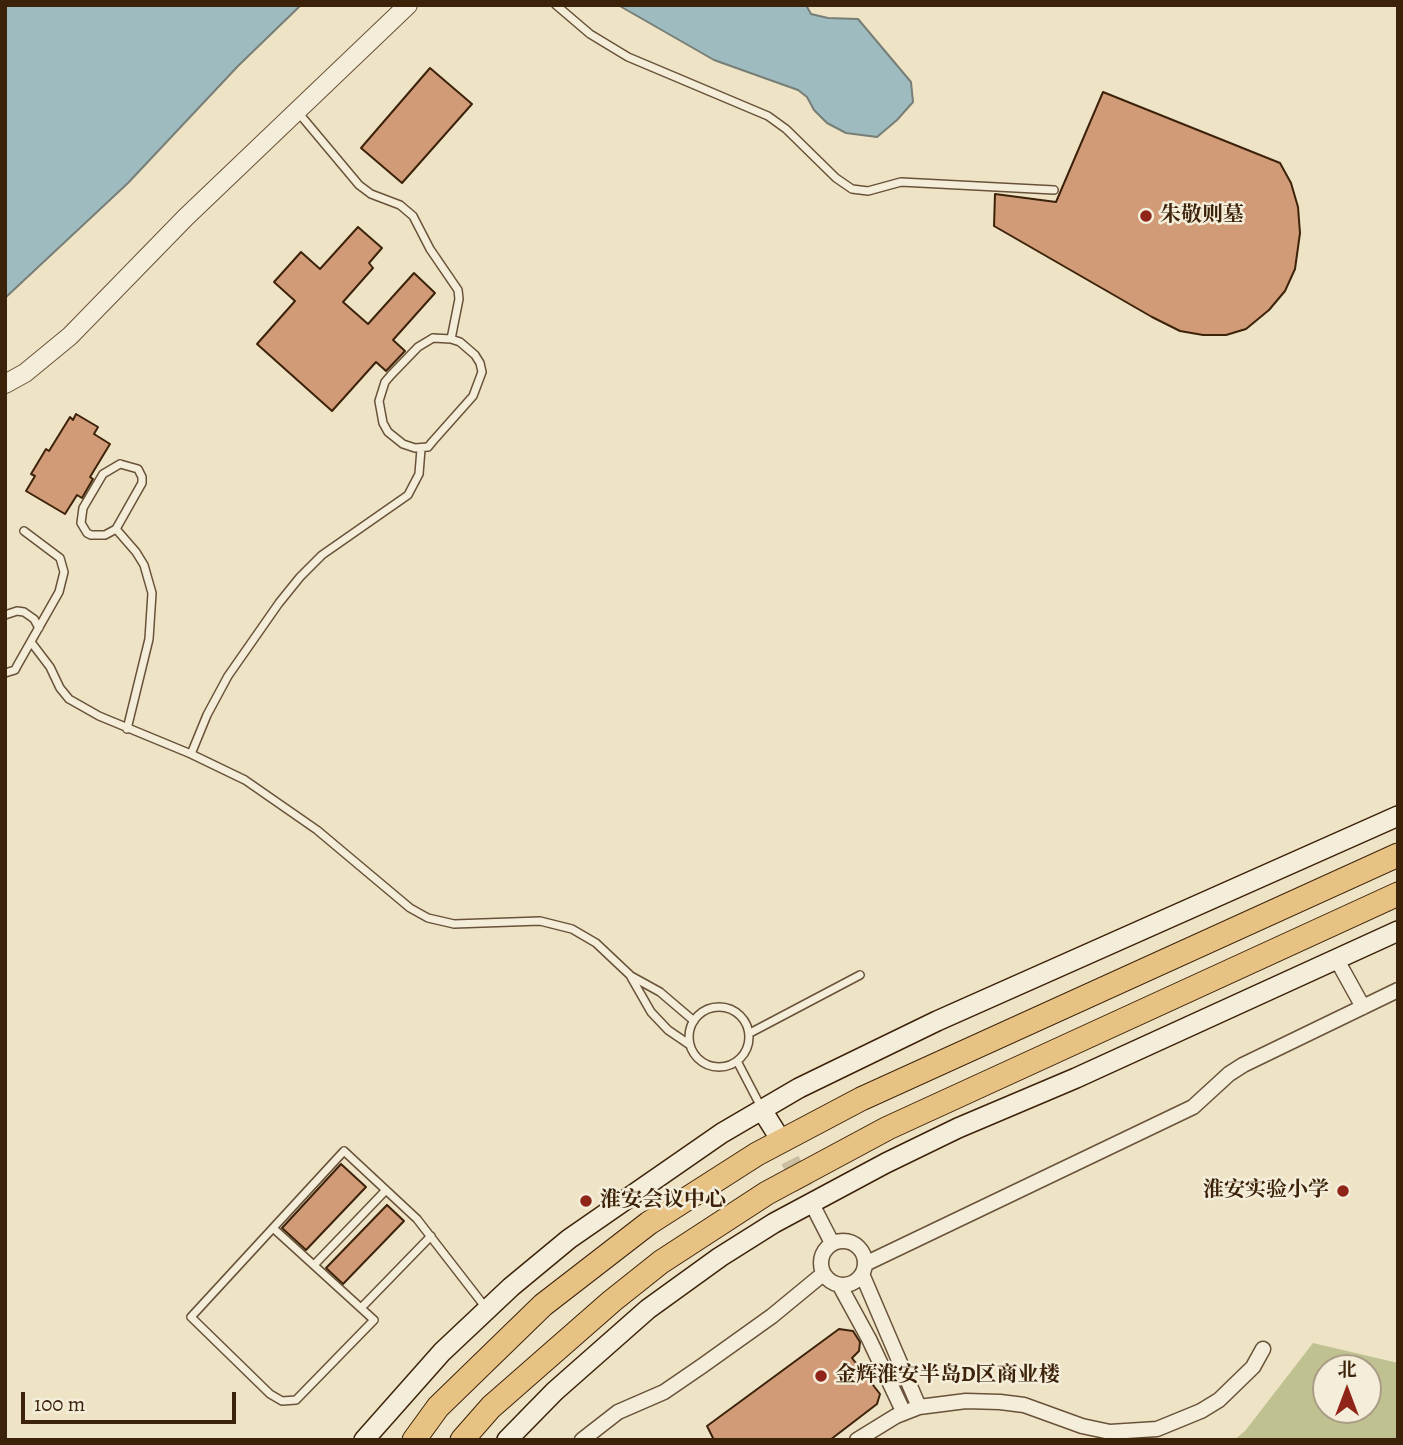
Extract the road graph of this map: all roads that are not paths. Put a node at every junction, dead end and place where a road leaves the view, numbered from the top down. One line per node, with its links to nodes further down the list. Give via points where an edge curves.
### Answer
1 (408, 5): 3 (street)
2 (556, 5): 4 (lane, via 574,23 619,52 768,116 852,189 868,191 901,181)
3 (297, 111): 5 (lane, via 359,185 413,216 458,289); 6 (street, via 70,335)
4 (1054, 190)
5 (451, 339): 7 (lane, via 475,355 480,380 473,396 428,447); 7 (lane, via 425,341 391,375 382,392 381,413 388,432 403,444)
6 (5, 384)
7 (421, 449): 15 (lane, via 419,474 408,495 322,555 279,603 228,676)
8 (116, 529): 8 (lane, via 142,483 138,469 128,465 114,466 103,474 80,516 91,535); 14 (lane, via 144,565 152,593 149,639)
9 (24, 531): 11 (lane, via 54,552 63,565 59,592)
10 (5, 615): 11 (lane, via 24,612)
11 (39, 628): 12 (lane)
12 (31, 642): 13 (lane, via 15,670); 14 (lane, via 63,694)
13 (5, 673)
14 (127, 729): 15 (lane)
15 (191, 754): 22 (lane, via 275,800 337,845 388,892 428,918 454,924 556,924 596,943)
16 (1398, 816): 29 (main road, via 937,1021)
17 (1398, 855): 46 (highway, via 862,1099 757,1154 649,1223 543,1305 438,1407)
18 (1398, 894): 47 (highway, via 888,1128 767,1193 661,1262 612,1301 501,1399)
19 (1398, 931): 20 (main road)
20 (1337, 960): 24 (street); 32 (main road)
21 (860, 975): 26 (lane)
22 (631, 976): 25 (lane, via 660,992); 27 (lane, via 651,1012)
23 (1398, 990): 24 (street)
24 (1363, 1007): 37 (street, via 1243,1065 1193,1107)
25 (694, 1021): 26 (lane, via 708,1009 726,1007 742,1016); 27 (lane)
26 (750, 1033): 28 (lane, via 748,1049)
27 (690, 1045): 28 (lane, via 710,1066)
28 (737, 1062): 29 (lane)
29 (762, 1110): 30 (main road); 41 (main road, via 579,1232)
30 (776, 1134)
31 (386, 1190): 33 (lane, via 344,1151); 34 (lane); 36 (lane)
32 (808, 1195): 35 (street); 48 (main road, via 648,1309)
33 (273, 1228): 36 (lane); 40 (lane, via 191,1317 270,1394 282,1402 296,1400 374,1320)
34 (431, 1236): 40 (lane); 41 (lane)
35 (832, 1244): 37 (street, via 854,1244 864,1255); 38 (street, via 822,1254)
36 (314, 1265): 40 (lane)
37 (864, 1269): 39 (street, via 854,1283); 43 (street)
38 (823, 1274): 39 (street); 49 (street, via 702,1366 664,1392 618,1412)
39 (840, 1286): 44 (street)
40 (361, 1308)
41 (487, 1309): 45 (main road, via 442,1352)
42 (1263, 1349): 43 (street, via 1253,1367 1220,1400 1157,1429 1110,1432 1000,1402)
43 (919, 1406): 44 (street)
44 (904, 1413): 50 (street)
45 (365, 1440)
46 (414, 1440)
47 (462, 1440)
48 (507, 1440)
49 (582, 1440)
50 (857, 1440)

